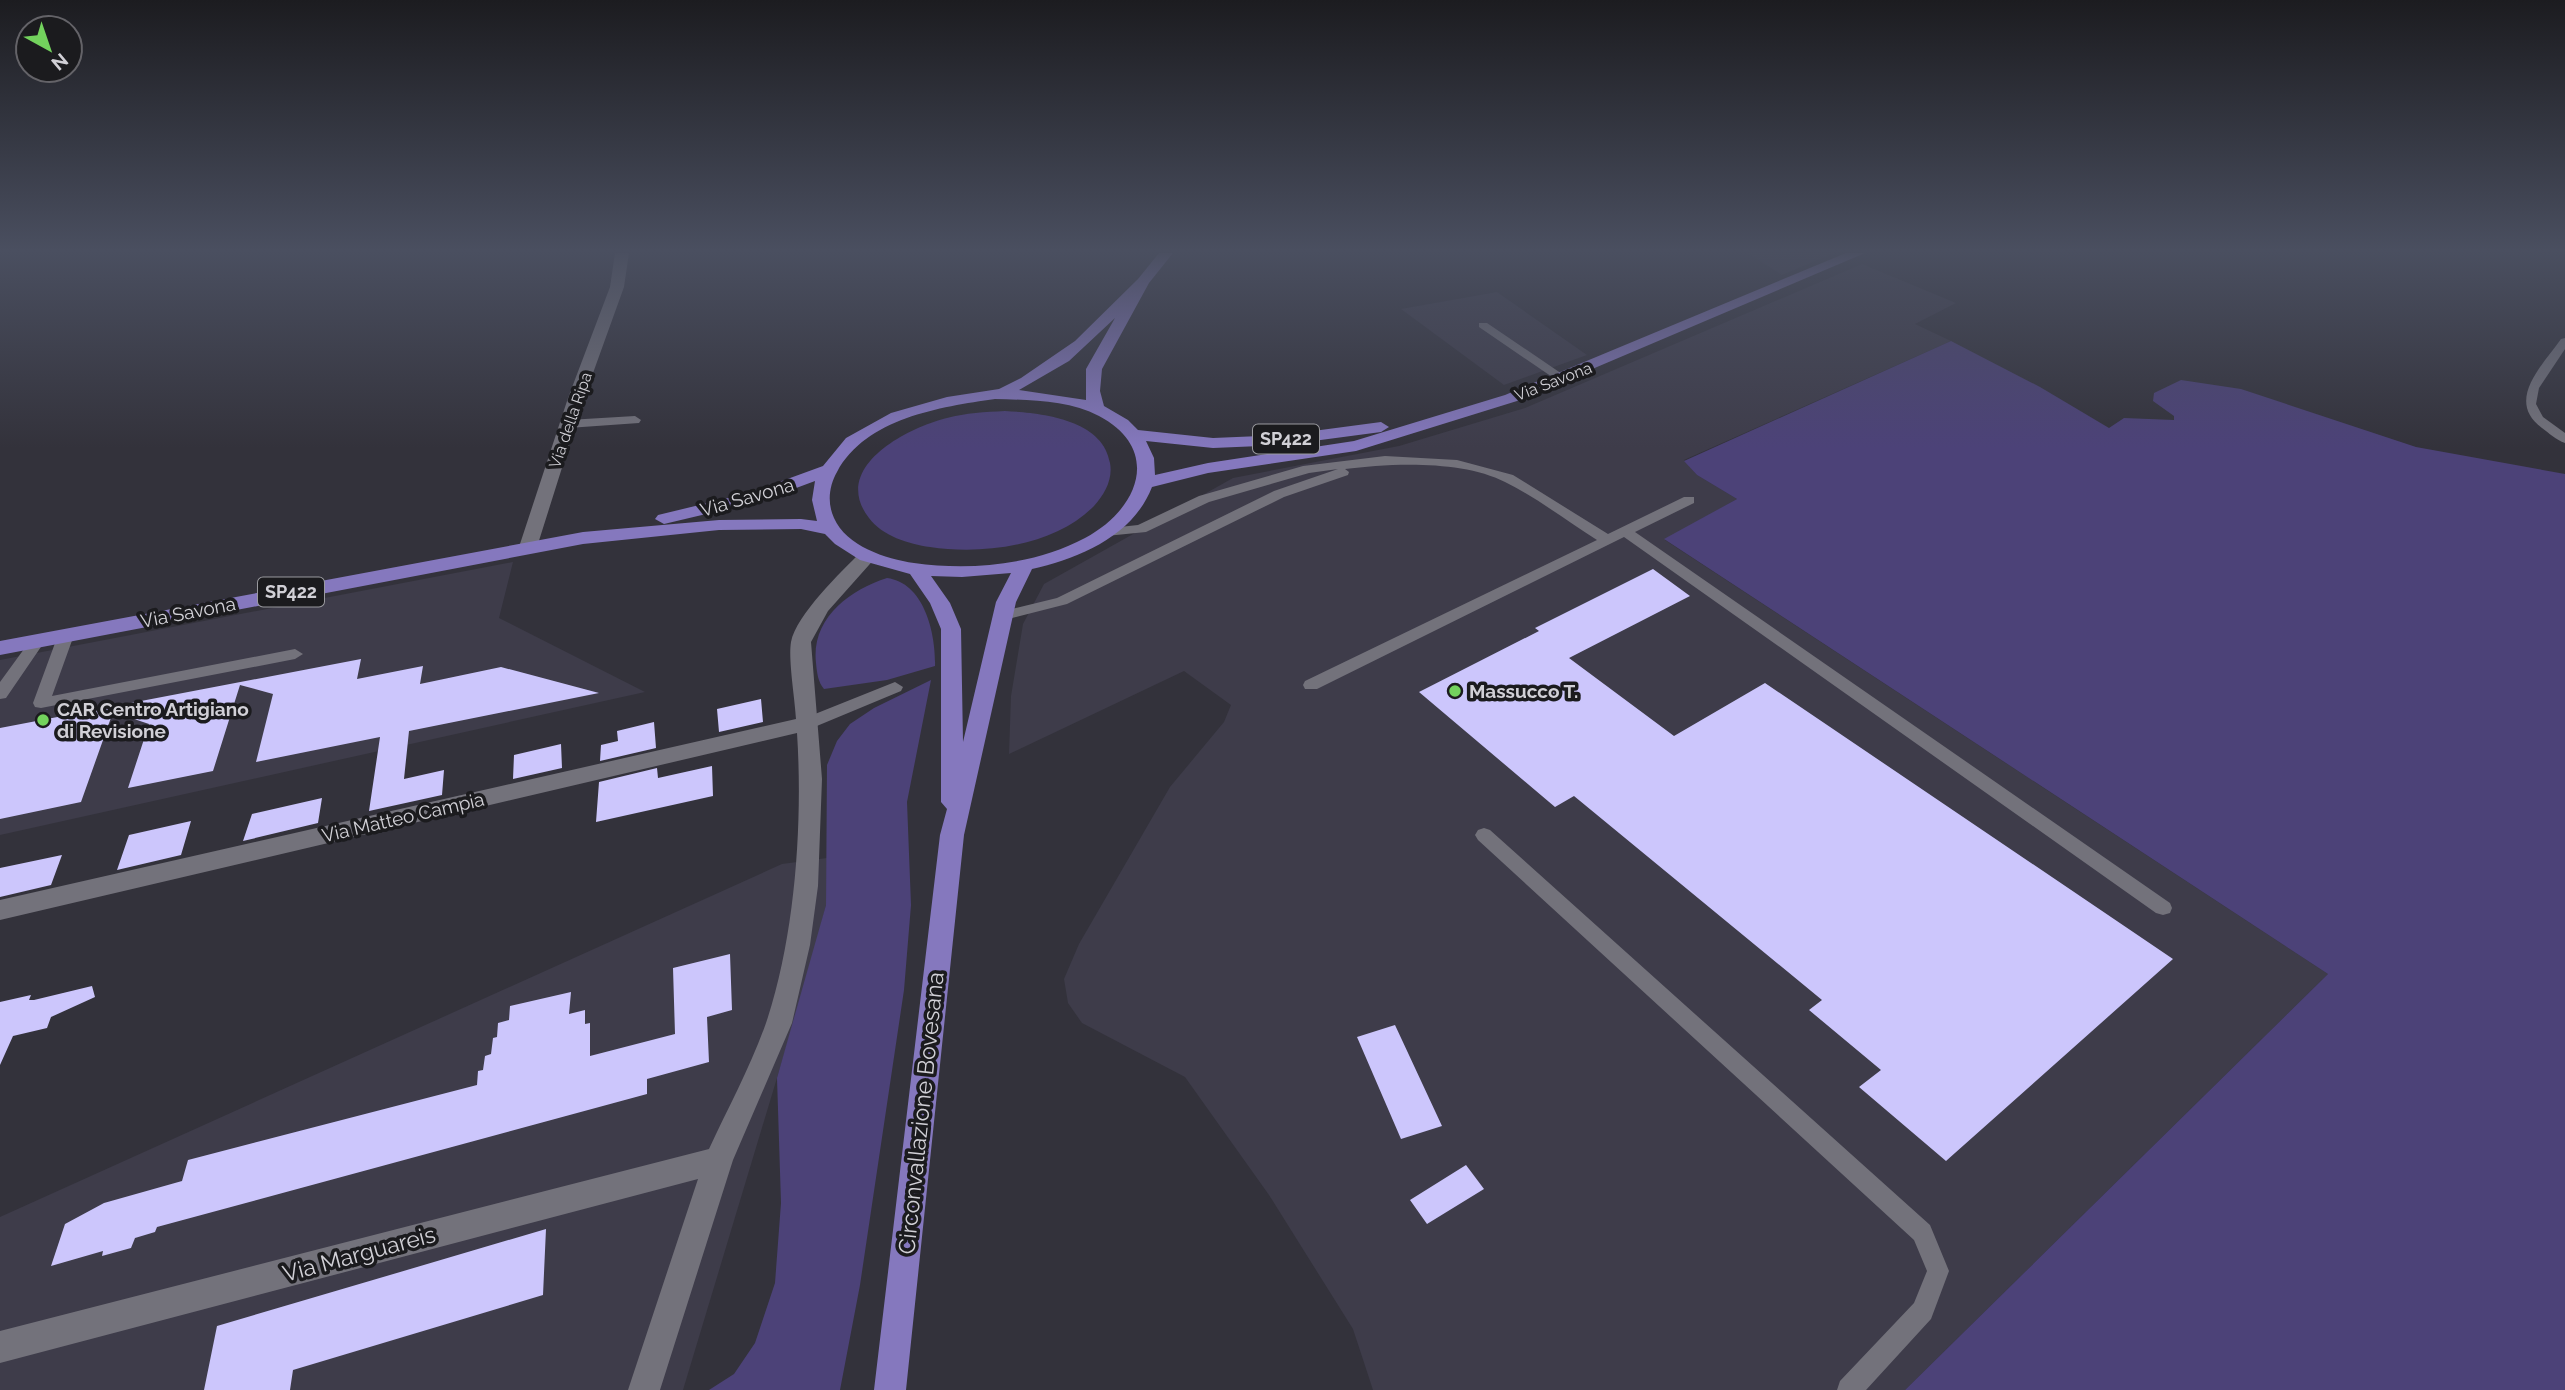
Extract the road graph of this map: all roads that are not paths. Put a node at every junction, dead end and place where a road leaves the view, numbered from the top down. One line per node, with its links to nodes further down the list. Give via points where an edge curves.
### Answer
1 (606, 318): 12 (street, Via della Ripa)
2 (1106, 318): 8 (main road, via 1068,355 1028,382)
3 (1123, 318): 9 (main road, via 1094,369)
4 (1704, 318): 7 (main road, Via Savona / SP422)
5 (1483, 325): 7 (lane)
6 (2565, 341): 14 (lane, via 2533,388 2530,404 2538,419)
7 (1562, 378): 11 (main road, Via Savona / SP422)
8 (995, 394): 9 (main road, via 1066,400); 16 (main road, via 944,401 886,421 857,439)
9 (1096, 409): 13 (main road)
10 (635, 420): 12 (lane)
11 (1438, 420): 13 (main road, Via Savona / SP422, via 1213,443); 17 (main road, Via Savona / SP422, via 1356,446 1208,468)
12 (568, 424): 24 (street, Via della Ripa)
13 (1133, 435): 17 (main road, via 1147,466)
14 (2565, 439)
15 (1385, 460): 21 (lane, via 1308,469 1205,499 1141,529); 23 (lane, via 1457,464 1508,478); 28 (lane, via 1279,494 1062,601)
16 (828, 470): 19 (main road, via 820,490 821,510); 22 (main road, Via Savona / SP422, via 755,497)
17 (1145, 483): 21 (main road, via 1132,508)
18 (1689, 500): 20 (lane)
19 (831, 529): 22 (main road, Via Savona / SP422, via 801,524 719,525); 25 (main road)
20 (1625, 531): 23 (lane); 39 (lane)
21 (1106, 532): 26 (main road, via 1069,552)
22 (583, 538): 24 (main road, Via Savona / SP422)
23 (1607, 540): 33 (lane)
24 (528, 547): 29 (main road, Via Savona / SP422)
25 (868, 556): 27 (main road); 36 (street, via 809,622 801,642)
26 (1024, 566): 27 (main road, via 969,573); 28 (main road, Circonvallazione Bovesana)
27 (917, 570): 37 (main road, Circonvallazione Bovesana, via 951,629)
28 (1004, 615): 37 (main road, Circonvallazione Bovesana)
29 (66, 635): 30 (main road, Via Savona / SP422); 32 (lane, via 41,704)
30 (37, 641): 31 (main road, Via Savona / SP422); 35 (lane)
31 (0, 648)
32 (295, 654)
33 (1311, 685)
34 (895, 687): 36 (lane)
35 (0, 694)
36 (806, 724): 40 (street, Via Matteo Campia); 41 (street, via 811,779 806,886 797,945 779,1023)
37 (952, 835): 44 (main road, Circonvallazione Bovesana)
38 (1483, 835): 45 (lane, via 1922,1233 1938,1271 1923,1311)
39 (2163, 908)
40 (0, 910)
41 (719, 1160): 42 (street, Via Marguareis); 43 (street)
42 (0, 1348)
43 (644, 1390)
44 (890, 1390)
45 (1849, 1390)

